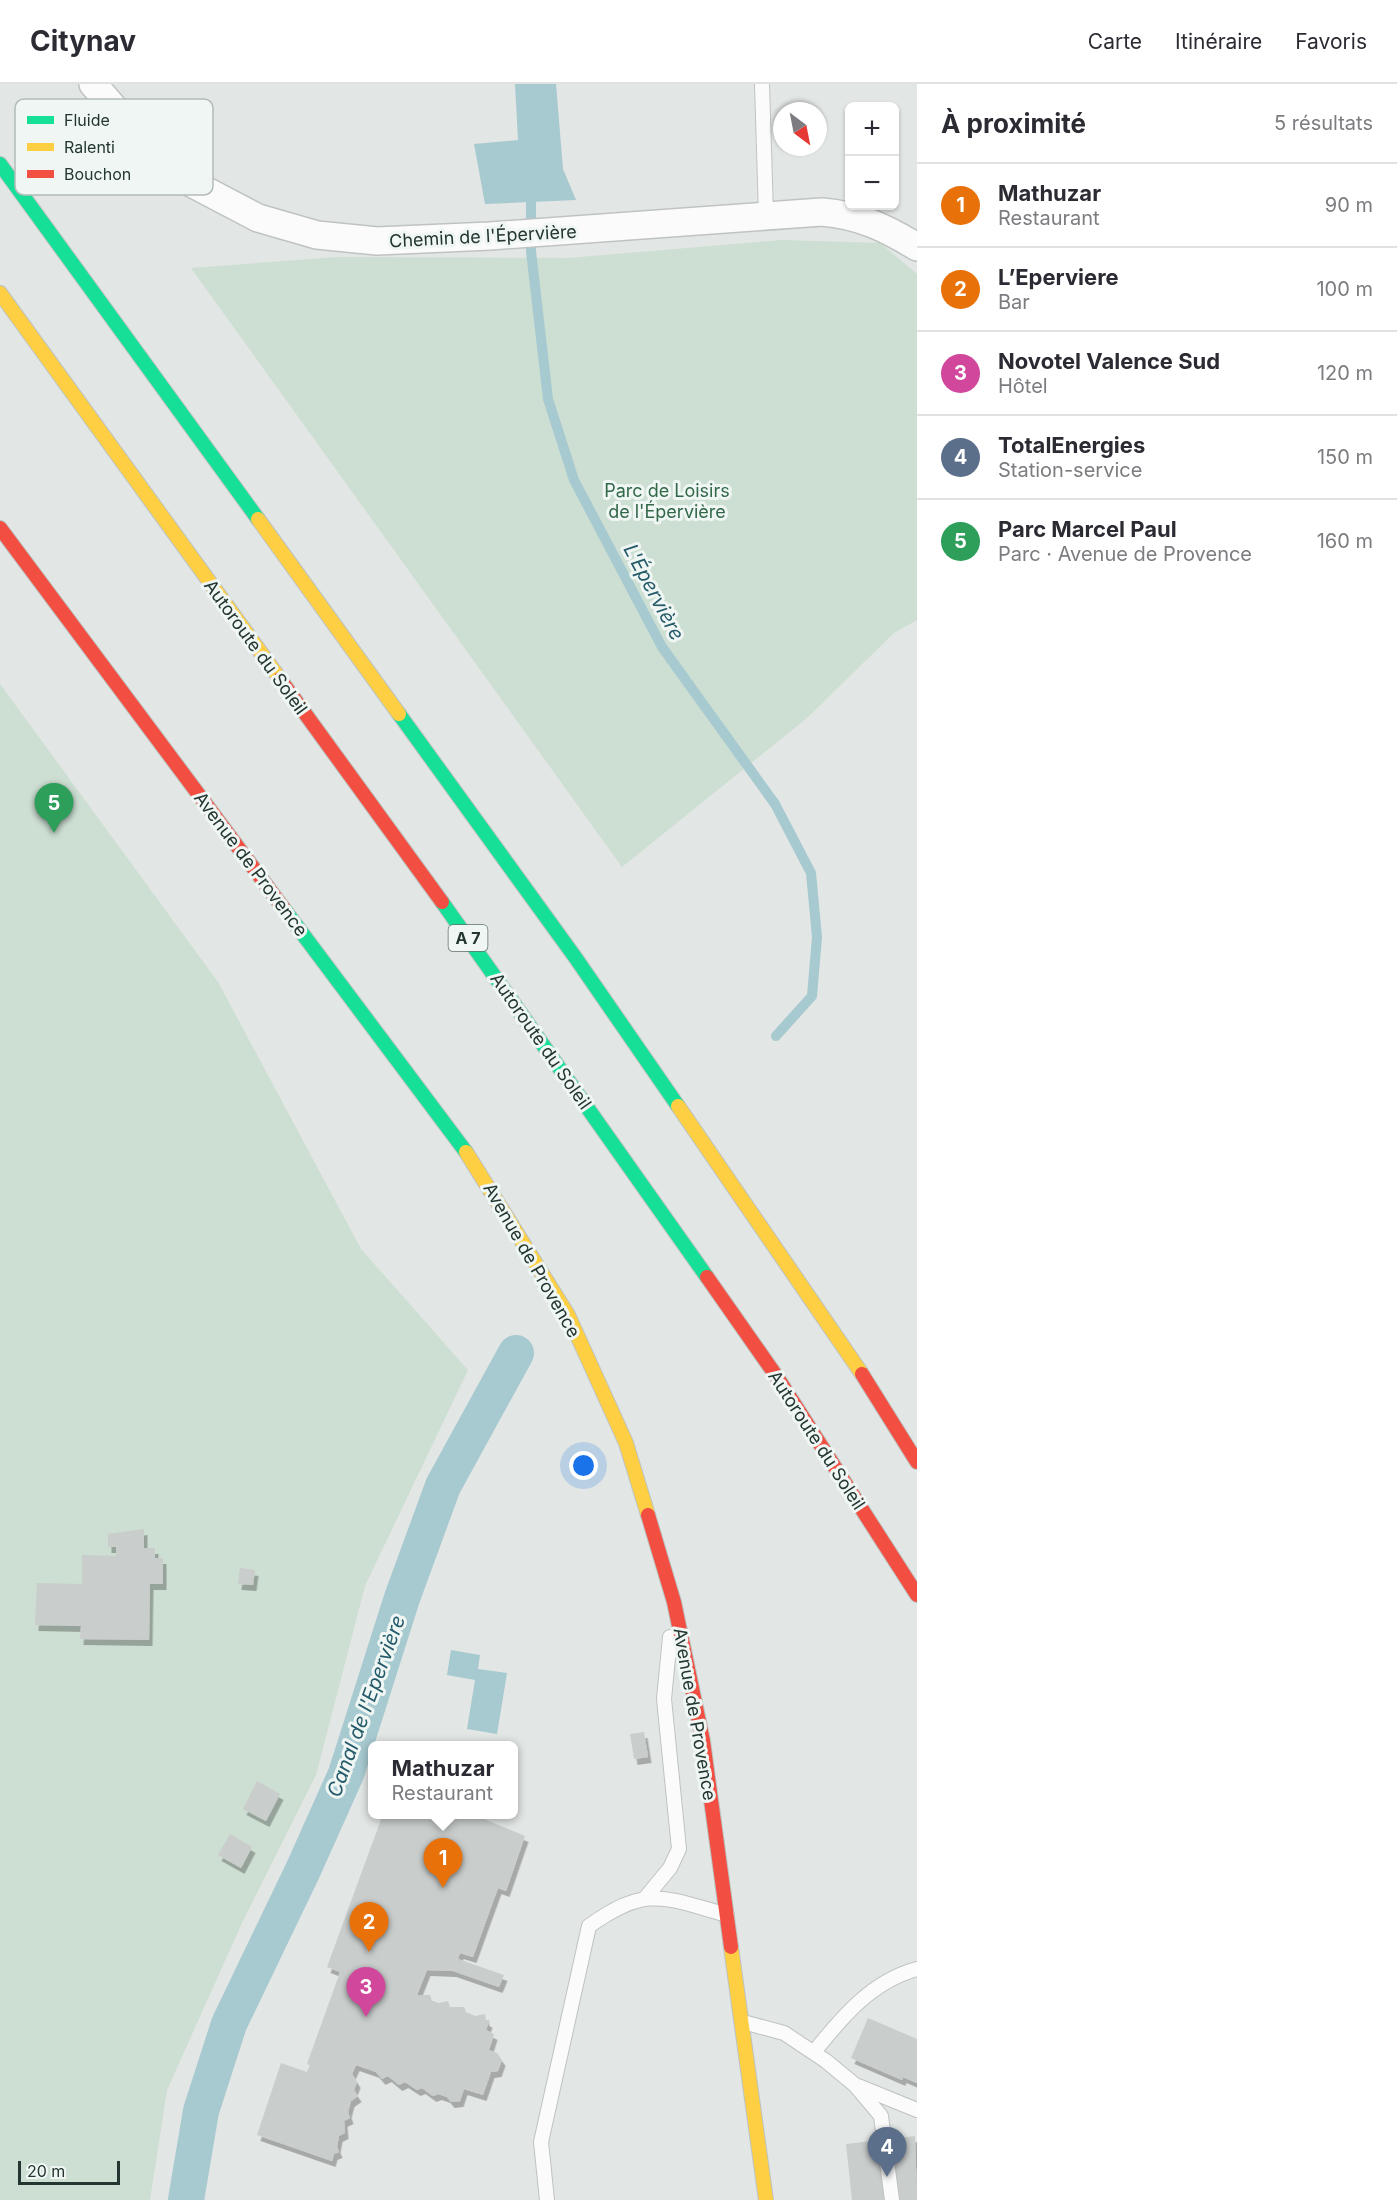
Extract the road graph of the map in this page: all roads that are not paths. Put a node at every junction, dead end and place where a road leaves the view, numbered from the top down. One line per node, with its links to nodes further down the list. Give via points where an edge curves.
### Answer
1 (93, 84): 3 (street, Chemin de l'Épervière)
2 (762, 84): 8 (lane)
3 (106, 99)
4 (0, 164): 5 (main road)
5 (15, 185)
6 (213, 194): 8 (street, Chemin de l'Épervière, via 258,218 317,235 377,241 591,231)
7 (22, 195): 12 (main road, via 575,957 838,1337)
8 (766, 215): 9 (street, Chemin de l'Épervière, via 849,214 884,227)
9 (917, 247)
10 (0, 293): 13 (main road, Autoroute du Soleil / A 7, via 526,1019 777,1377)
11 (0, 528): 14 (main road, Avenue de Provence, via 477,1167 532,1253 568,1315 626,1443)
12 (917, 1462)
13 (917, 1595)
14 (674, 1602): 15 (lane, via 664,1699 679,1849 670,1868); 16 (main road, Avenue de Provence, via 703,1742)
15 (646, 1897): 16 (lane); 22 (lane, via 617,1907 590,1926 541,2142)
16 (727, 1915): 18 (main road, Avenue de Provence)
17 (917, 1969): 19 (lane, via 882,1983 844,2014)
18 (742, 2022): 19 (lane, via 784,2033); 23 (main road, Avenue de Provence)
19 (814, 2052): 20 (lane)
20 (855, 2085): 21 (lane); 24 (lane, via 881,2116)
21 (917, 2110)
22 (547, 2200)
23 (766, 2200)
24 (892, 2200)

